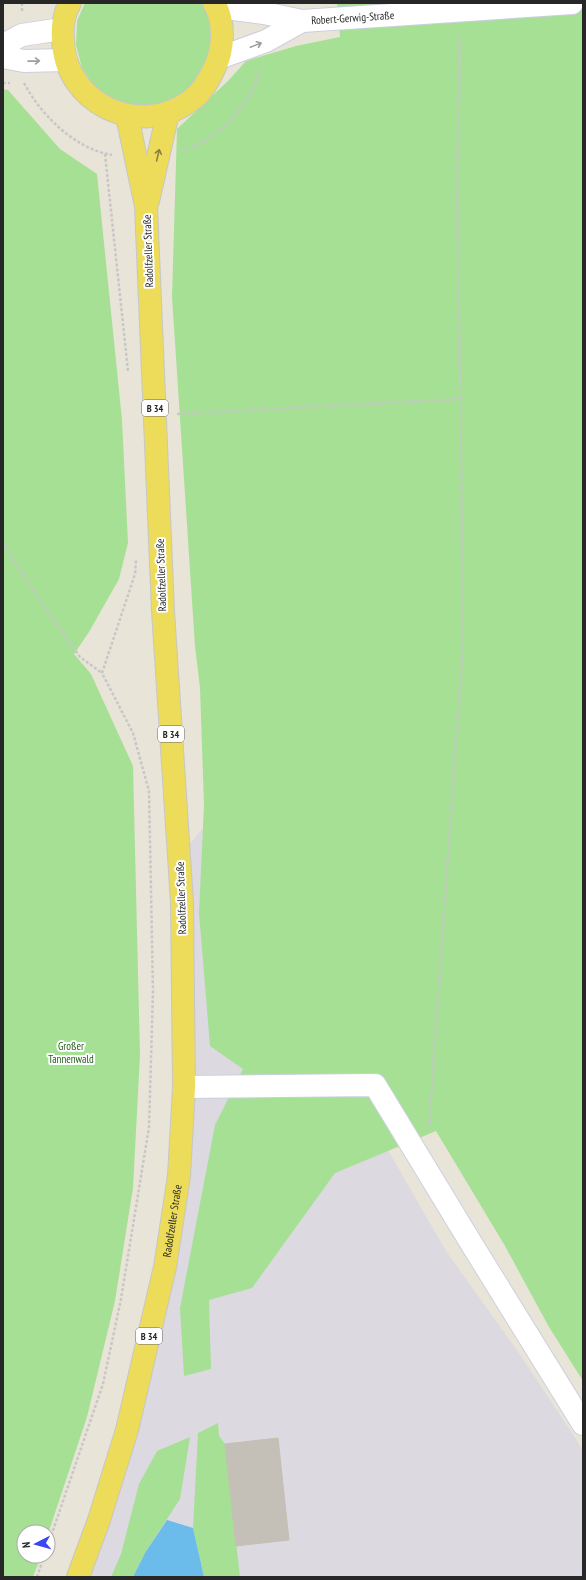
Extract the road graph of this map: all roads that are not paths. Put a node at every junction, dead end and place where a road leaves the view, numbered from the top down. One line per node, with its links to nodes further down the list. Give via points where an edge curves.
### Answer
1 (70, 3): 5 (main road)
2 (572, 3): 4 (street, Robert-Gerwig-Straße)
3 (215, 5): 4 (street, Robert-Gerwig-Straße); 8 (main road, via 222,33)
4 (302, 21): 8 (street, Robert-Gerwig-Straße, one-way to 4, via 266,41)
5 (62, 29): 6 (street, via 22,35); 9 (main road)
6 (3, 45)
7 (3, 57): 9 (street, one-way to 9, via 24,61)
8 (219, 58): 10 (main road, via 208,82 191,101)
9 (66, 60): 11 (main road, via 72,76 96,102 111,111)
10 (168, 113): 11 (main road, via 148,117); 12 (main road, B 34, one-way to 10)
11 (127, 116): 12 (main road, B 34)
12 (146, 206): 13 (main road, Radolfzeller Straße / B 34, via 163,611 182,902)
13 (184, 1087): 14 (street, via 375,1085); 15 (main road, Radolfzeller Straße / B 34, via 179,1176 165,1267 127,1430)
14 (583, 1424)
15 (78, 1577)

